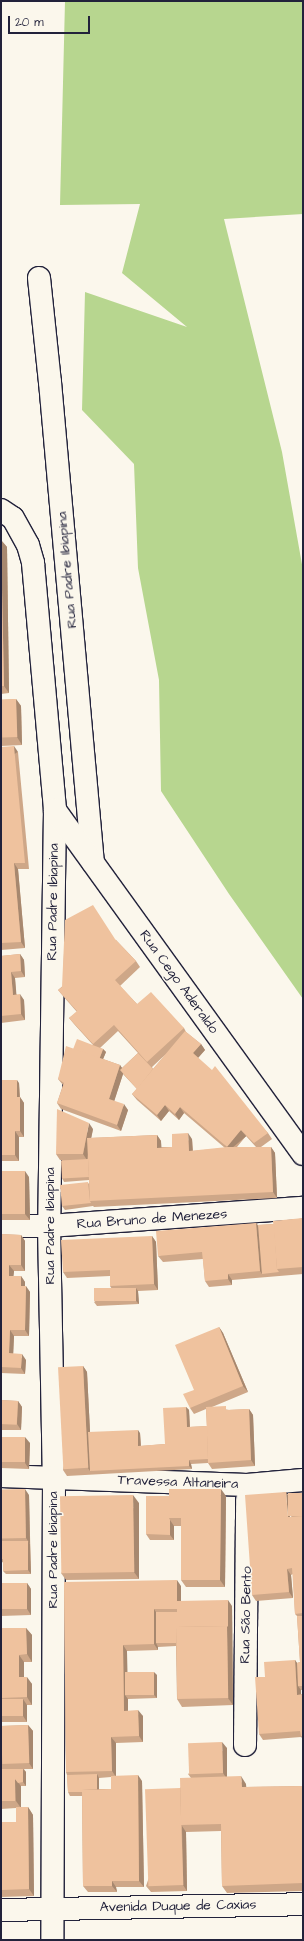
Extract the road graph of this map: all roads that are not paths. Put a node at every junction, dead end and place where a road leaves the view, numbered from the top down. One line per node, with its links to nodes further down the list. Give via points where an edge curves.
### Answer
1 (39, 278): 4 (street, Rua Padre Ibiapina)
2 (7, 514): 3 (street, Rua Padre Ibiapina, via 28,545 33,563)
3 (55, 810): 4 (street, Rua Cego Aderaldo); 8 (street, Rua Padre Ibiapina)
4 (93, 862): 5 (street, Rua Cego Aderaldo)
5 (303, 1154)
6 (303, 1208): 8 (street, Rua Bruno de Menezes)
7 (1, 1226): 8 (street, Rua Bruno de Menezes)
8 (49, 1226): 10 (street, Rua Padre Ibiapina)
9 (1, 1476): 10 (street, Travessa Altaneira)
10 (54, 1477): 12 (street, Travessa Altaneira); 15 (street, Rua Padre Ibiapina)
11 (303, 1480): 12 (street, Travessa Altaneira)
12 (247, 1485): 13 (street, Rua São Bento)
13 (245, 1745)
14 (303, 1904): 15 (street, Avenida Duque de Caxias)
15 (52, 1909): 16 (street, Avenida Duque de Caxias); 17 (street, Rua Padre Ibiapina)
16 (1, 1910)
17 (52, 1940)

